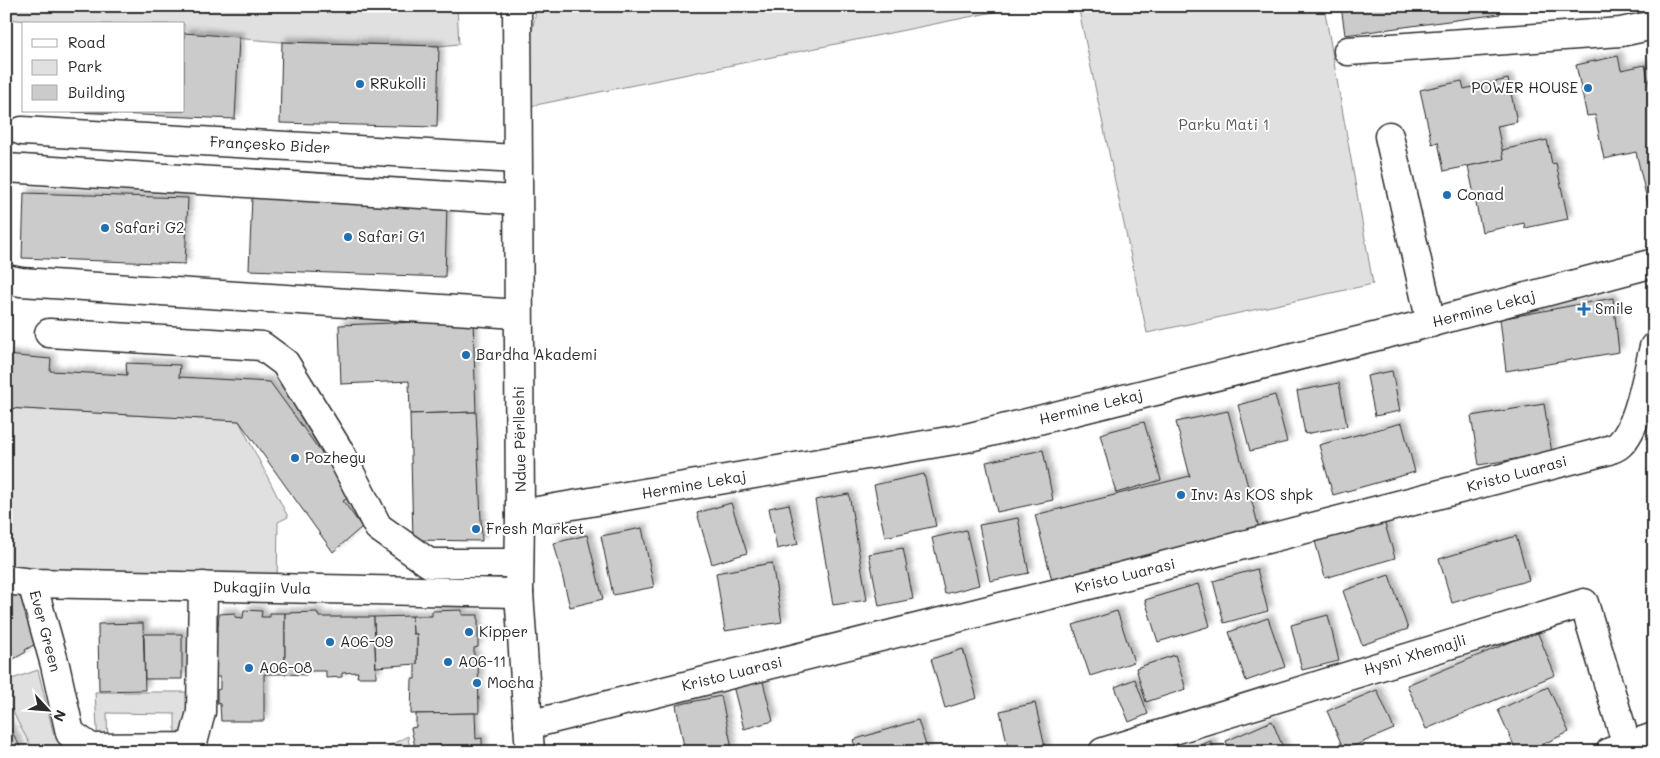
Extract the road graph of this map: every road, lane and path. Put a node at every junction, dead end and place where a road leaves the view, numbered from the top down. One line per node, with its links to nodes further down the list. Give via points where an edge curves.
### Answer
1 (517, 6): 6 (street, Ndue Përlleshi)
2 (1654, 25): 3 (street, via 1620,32)
3 (1348, 51)
4 (22, 131): 6 (street, Françesko Bider)
5 (1389, 136): 12 (street)
6 (517, 159): 8 (street, Ndue Përlleshi)
7 (6, 168): 8 (street)
8 (518, 200): 11 (street, Ndue Përlleshi)
9 (1654, 263): 12 (street, Hermine Lekaj)
10 (6, 279): 11 (street, via 41,284)
11 (518, 314): 15 (street, Ndue Përlleshi)
12 (1431, 322): 15 (street, Hermine Lekaj, via 966,438)
13 (49, 333): 16 (street, via 262,346 285,363 338,449 378,527 429,563)
14 (1654, 348): 21 (street, Kristo Luarasi, via 1628,433 1619,446 1606,451 1097,583)
15 (520, 514): 16 (street, Ndue Përlleshi)
16 (520, 563): 19 (street, Ndue Përlleshi)
17 (19, 582): 18 (street, Dukagjin Vula); 22 (street, Ever Green, via 55,665 70,732 91,748)
18 (203, 586): 19 (street, Dukagjin Vula); 22 (street, Ever Green, via 201,712)
19 (519, 593): 21 (street, Ndue Përlleshi)
20 (1654, 737): 23 (street)
21 (529, 739)
22 (193, 749)
23 (1619, 749): 24 (street, Hysni Xhemajli, via 1584,603)
24 (1103, 752)

